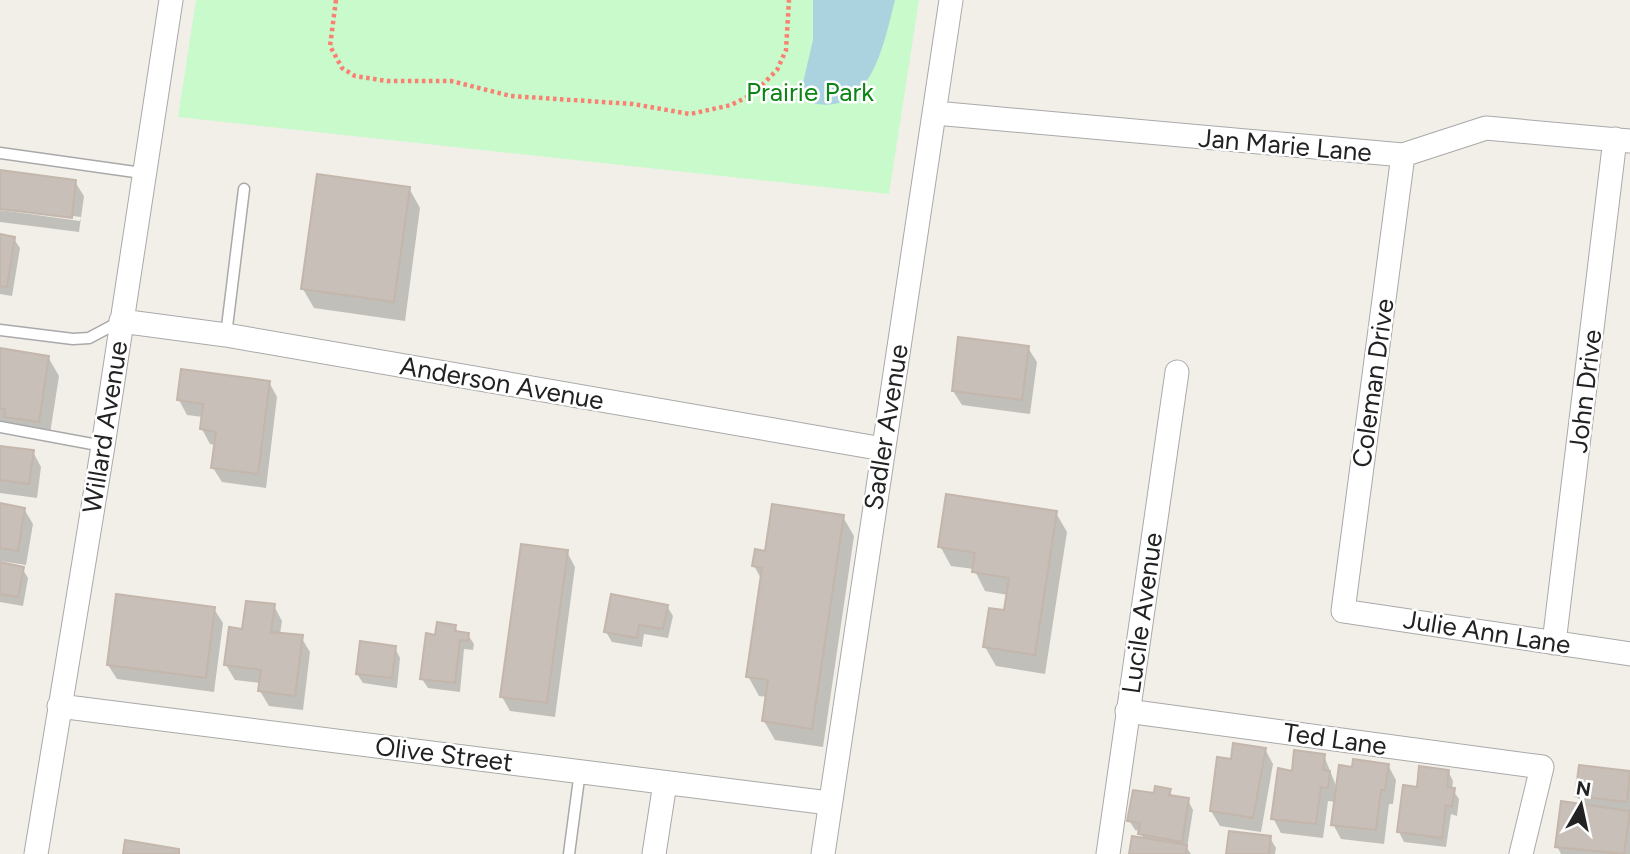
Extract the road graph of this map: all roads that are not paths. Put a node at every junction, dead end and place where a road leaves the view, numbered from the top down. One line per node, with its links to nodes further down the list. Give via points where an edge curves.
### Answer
1 (171, 0): 7 (street, Willard Avenue)
2 (951, 0): 3 (street, Sadler Avenue)
3 (936, 113): 6 (street, Jan Marie Lane); 15 (street, Sadler Avenue)
4 (1622, 140): 6 (street, Jan Marie Lane, via 1486,128); 17 (street, John Drive)
5 (1, 153): 7 (lane)
6 (1404, 155): 16 (street, Coleman Drive)
7 (142, 173): 9 (street, Willard Avenue)
8 (244, 189): 11 (lane)
9 (121, 321): 10 (lane, via 89,338 73,340); 11 (street, Anderson Avenue); 14 (street, Willard Avenue)
10 (0, 330)
11 (226, 335): 15 (street, Anderson Avenue)
12 (1177, 372): 20 (street, Lucile Avenue)
13 (0, 427): 14 (lane)
14 (103, 446): 19 (street, Willard Avenue)
15 (883, 449): 23 (street, Sadler Avenue)
16 (1343, 611): 17 (street, Julie Ann Lane)
17 (1554, 643): 18 (street, Julie Ann Lane)
18 (1630, 654)
19 (59, 706): 21 (street, Olive Street); 24 (street, Willard Avenue)
20 (1127, 711): 28 (street, Lucile Avenue); 29 (street, Ted Lane, via 1542,767)
21 (580, 771): 22 (street, Olive Street); 25 (lane)
22 (665, 783): 23 (street, Olive Street); 26 (street)
23 (829, 803): 27 (street, Sadler Avenue)
24 (36, 854)
25 (569, 854)
26 (654, 854)
27 (823, 854)
28 (1108, 854)
29 (1521, 854)

